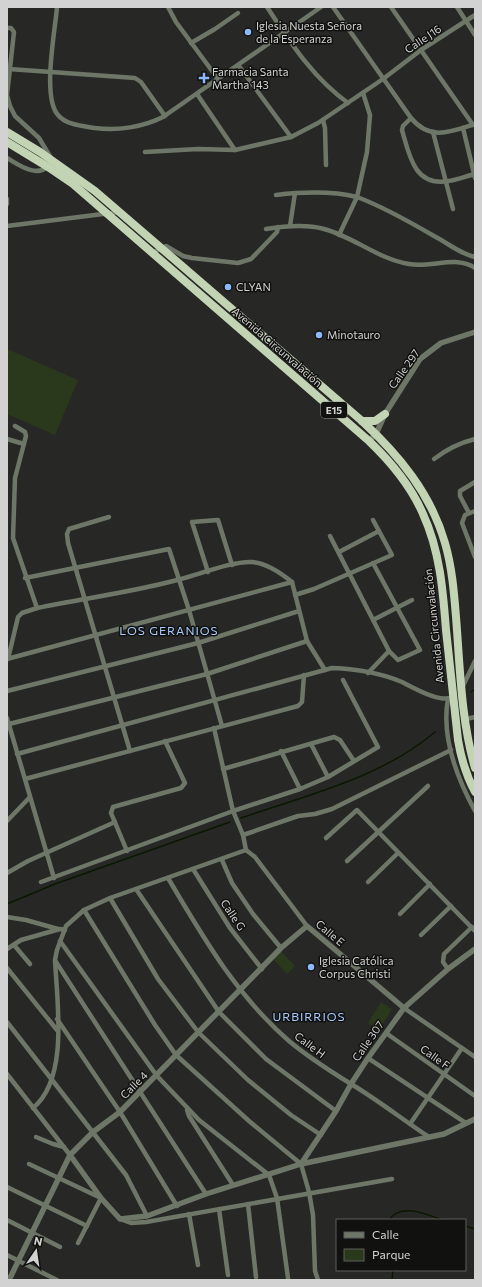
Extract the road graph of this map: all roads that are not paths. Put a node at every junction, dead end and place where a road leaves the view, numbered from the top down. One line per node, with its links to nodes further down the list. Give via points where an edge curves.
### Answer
1 (57, 7): 18 (street)
2 (168, 7): 14 (street)
3 (267, 7): 12 (street)
4 (321, 7): 12 (street)
5 (333, 7): 19 (street)
6 (391, 7): 15 (street)
7 (457, 7): 10 (street)
8 (238, 13): 14 (street)
9 (475, 15): 10 (street, Calle J16)
10 (466, 21): 13 (street); 15 (street, Calle J16)
11 (7, 28): 17 (street, via 14,32)
12 (285, 34): 16 (street); 23 (street, via 324,84)
13 (475, 35)
14 (191, 43): 20 (street)
15 (421, 50): 19 (street, Calle J16); 27 (street)
16 (239, 66): 20 (street); 31 (street)
17 (8, 69): 18 (street); 36 (street, via 10,106 16,116 39,138)
18 (50, 73): 24 (street, via 139,80); 24 (street, via 50,100 58,116 67,122 99,128 118,128 150,124)
19 (383, 79): 21 (street, Calle J16); 25 (street)
20 (218, 80): 22 (street)
21 (363, 93): 23 (street, Calle J16); 42 (street, via 370,115 367,152)
22 (197, 94): 24 (street); 33 (street)
23 (348, 102): 26 (street, Calle J16)
24 (165, 116)
25 (411, 118): 30 (street, via 420,128); 39 (street, via 402,130 413,166 425,177)
26 (323, 120): 31 (street, Calle J16); 37 (street)
27 (474, 124): 28 (street)
28 (463, 128): 30 (street, via 452,132); 38 (street)
29 (7, 132): 36 (highway, Avenida Circunvalación / E15)
30 (433, 132): 39 (street)
31 (291, 137): 33 (street, Calle J16)
32 (7, 142): 36 (highway, Avenida Circunvalación / E15)
33 (235, 150): 34 (street, Calle J16)
34 (145, 152)
35 (7, 158): 36 (street, via 32,171 43,170)
36 (50, 163): 46 (highway, Avenida Circunvalación / E15, via 95,191); 47 (highway, Avenida Circunvalación / E15)
37 (326, 165)
38 (475, 176): 39 (street)
39 (447, 182): 45 (street)
40 (295, 193): 41 (street); 42 (street, via 346,194); 49 (street)
41 (276, 195)
42 (357, 197): 52 (street); 55 (street)
43 (7, 200): 44 (street)
44 (7, 204)
45 (453, 209)
46 (119, 212): 47 (street); 53 (highway, Avenida Circunvalación / E15)
47 (108, 213): 48 (street); 54 (highway, Avenida Circunvalación / E15)
48 (7, 226)
49 (290, 226): 50 (street); 52 (street, via 311,226)
50 (278, 227): 51 (street); 53 (street, via 277,232 253,257 242,263 192,258 166,246)
51 (266, 228)
52 (339, 235): 56 (street, via 381,255 409,264 458,261)
53 (160, 248): 54 (street); 59 (highway, Avenida Circunvalación / E15)
54 (152, 254): 64 (highway, Avenida Circunvalación / E15)
55 (475, 257)
56 (474, 267)
57 (475, 332): 58 (street, Calle 297, via 441,343 420,359)
58 (385, 414): 59 (highway, via 375,421); 61 (street, Calle 297)
59 (362, 421): 61 (highway, Avenida Circunvalación / E15)
60 (15, 426): 65 (street, via 26,434)
61 (376, 434): 64 (street, Calle 297); 104 (highway, Avenida Circunvalación / E15, via 416,481 445,542 453,583)
62 (7, 439): 65 (street)
63 (475, 439): 66 (street, via 462,442)
64 (369, 441): 107 (highway, Avenida Circunvalación / E15, via 406,484 423,514 434,543 442,582)
65 (24, 444): 81 (street, via 15,478 12,526 16,551)
66 (434, 459)
67 (475, 482): 69 (street, via 460,491)
68 (475, 511): 69 (street)
69 (469, 513): 75 (street, via 465,515 462,523)
70 (109, 517): 78 (street, via 67,530)
71 (373, 520): 72 (street)
72 (379, 531): 74 (street); 76 (street, via 392,555)
73 (330, 536): 74 (street)
74 (339, 552): 80 (street)
75 (475, 557)
76 (373, 563): 80 (street); 88 (street)
77 (232, 565): 79 (street); 79 (street, via 218,520 192,522); 83 (street, via 252,562 268,566)
78 (75, 568): 81 (street); 82 (street, via 169,549); 85 (street)
79 (208, 572): 82 (street)
80 (350, 573): 84 (street); 91 (street)
81 (25, 578): 87 (street)
82 (180, 580): 85 (street); 89 (street)
83 (292, 582): 84 (street); 89 (street)
84 (295, 595): 90 (street)
85 (84, 598): 87 (street); 92 (street)
86 (412, 600): 88 (street)
87 (37, 608): 96 (street, via 18,617)
88 (397, 608): 91 (street); 95 (street, via 420,650 398,660)
89 (189, 610): 92 (street); 94 (street)
90 (299, 611): 93 (street); 94 (street)
91 (373, 620): 95 (street)
92 (95, 635): 96 (street); 98 (street)
93 (307, 641): 99 (street); 101 (street)
94 (198, 643): 98 (street); 101 (street)
95 (389, 651): 100 (street)
96 (8, 659)
97 (475, 660): 104 (street)
98 (104, 666): 105 (street); 106 (street)
99 (325, 670): 100 (street, via 352,669); 102 (street)
100 (368, 673): 107 (street, via 400,681 440,699)
101 (207, 674): 106 (street); 108 (street)
102 (304, 676): 108 (street); 114 (street, via 302,702 298,706)
103 (343, 680): 122 (street, via 378,747)
104 (462, 687): 107 (street); 111 (highway, Avenida Circunvalación / E15)
105 (7, 691)
106 (114, 698): 112 (street); 113 (street)
107 (450, 698): 118 (street, via 446,710 447,738); 129 (highway, Avenida Circunvalación / E15, via 462,759 468,780)
108 (215, 700): 113 (street); 114 (street)
109 (475, 717): 111 (street)
110 (7, 718): 112 (street)
111 (466, 719): 123 (highway, Avenida Circunvalación / E15, via 469,748)
112 (9, 724): 121 (street)
113 (122, 726): 119 (street); 121 (street)
114 (222, 726): 115 (street)
115 (214, 728): 116 (street); 124 (street)
116 (166, 741): 119 (street); 134 (street, via 185,780 183,786 114,806 111,812)
117 (310, 744): 120 (street); 122 (street, via 338,738); 125 (street)
118 (451, 750): 132 (street, via 462,786); 136 (street, via 332,809 298,816)
119 (130, 751): 126 (street)
120 (281, 752): 124 (street); 128 (street)
121 (17, 754): 126 (street)
122 (354, 761): 125 (street)
123 (475, 768)
124 (222, 769): 131 (street)
125 (328, 777): 128 (street)
126 (25, 779): 130 (street)
127 (428, 786): 135 (street)
128 (300, 789): 131 (street)
129 (475, 792)
130 (30, 797): 133 (street); 141 (street)
131 (232, 811): 136 (street); 139 (street)
132 (475, 811)
133 (7, 821)
134 (115, 822): 139 (street); 141 (street)
135 (377, 831): 137 (street, via 357,810); 140 (street); 143 (street)
136 (243, 836): 138 (street)
137 (326, 838)
138 (246, 850): 142 (street); 157 (street, Calle E, via 255,857)
139 (128, 851): 146 (street)
140 (398, 852): 149 (street); 150 (street)
141 (46, 853): 145 (street); 146 (street)
142 (222, 860): 144 (street); 163 (street, via 232,884)
143 (347, 861)
144 (193, 869): 147 (street); 169 (street, Calle G, via 230,928)
145 (7, 873)
146 (54, 878): 148 (street)
147 (168, 878): 151 (street); 171 (street, Calle H, via 221,965)
148 (41, 882)
149 (368, 882)
150 (430, 884): 153 (street); 155 (street)
151 (136, 889): 152 (street); 173 (street)
152 (110, 898): 154 (street); 177 (street, via 158,979)
153 (451, 906): 158 (street); 160 (street)
154 (84, 910): 159 (street); 180 (street)
155 (400, 914)
156 (7, 917): 159 (street)
157 (307, 926): 163 (street, Calle 4); 172 (street, Calle E)
158 (473, 929): 170 (street, via 444,954 443,962)
159 (62, 930): 161 (street); 162 (street)
160 (421, 935)
161 (60, 941): 166 (street); 185 (street)
162 (14, 944): 165 (street); 167 (street)
163 (282, 948): 169 (street, Calle 4)
164 (475, 948): 170 (street, Calle 307)
165 (7, 949)
166 (55, 960): 174 (street); 188 (street)
167 (30, 964)
168 (7, 968): 176 (street)
169 (262, 969): 171 (street, Calle 4)
170 (448, 969): 172 (street, Calle 307)
171 (240, 991): 173 (street, Calle 4); 187 (street, Calle H, via 290,1041 336,1076)
172 (404, 1008): 178 (street, Calle 307); 179 (street, Calle E)
173 (219, 1012): 177 (street, Calle 4); 193 (street, via 266,1059)
174 (57, 1019): 176 (street); 194 (street)
175 (7, 1022): 186 (street)
176 (57, 1030): 186 (street, via 58,1053)
177 (198, 1032): 180 (street, Calle 4); 199 (street, via 260,1090)
178 (386, 1033): 182 (street, Calle 307); 184 (street, Calle F)
179 (462, 1048): 181 (street, Calle E); 184 (street)
180 (176, 1055): 185 (street, Calle 4); 205 (street, via 248,1121)
181 (475, 1057)
182 (368, 1058): 187 (street, Calle 307); 190 (street)
183 (7, 1074): 191 (street)
184 (444, 1075): 189 (street, Calle F); 190 (street)
185 (157, 1076): 188 (street, Calle 4); 192 (street)
186 (52, 1079): 191 (street, via 42,1101); 198 (street)
187 (351, 1084): 193 (street, Calle 307); 197 (street, Calle H)
188 (140, 1092): 194 (street, Calle 4); 212 (street)
189 (475, 1096)
190 (428, 1098): 196 (street); 197 (street)
191 (33, 1108): 202 (street)
192 (186, 1108): 206 (street); 209 (street)
193 (336, 1111): 199 (street, Calle 307)
194 (120, 1112): 198 (street, Calle 4); 217 (street)
195 (475, 1119): 196 (street)
196 (466, 1123): 201 (street, via 444,1134)
197 (410, 1124): 201 (street, Calle H)
198 (92, 1132): 203 (street, Calle 4); 220 (street, via 126,1175)
199 (321, 1135): 205 (street, Calle 307)
200 (36, 1137): 202 (street)
201 (429, 1137): 205 (street)
202 (64, 1146): 203 (street)
203 (70, 1155): 207 (street, Calle 4); 213 (street)
204 (28, 1164): 207 (street)
205 (301, 1164): 206 (street); 211 (street)
206 (269, 1175): 209 (street); 214 (street)
207 (58, 1178): 213 (street); 216 (street, Calle 4)
208 (392, 1179): 211 (street)
209 (232, 1185): 212 (street)
210 (7, 1187): 216 (street)
211 (309, 1192): 214 (street); 235 (street, via 313,1214 315,1271)
212 (206, 1194): 217 (street)
213 (100, 1198): 221 (street); 223 (street)
214 (277, 1198): 215 (street); 232 (street)
215 (248, 1204): 218 (street); 231 (street)
216 (44, 1205): 223 (street); 224 (street, Calle 4)
217 (177, 1206): 220 (street)
218 (219, 1209): 219 (street); 230 (street)
219 (189, 1214): 221 (street, via 146,1222 131,1223); 229 (street)
220 (147, 1216): 221 (street)
221 (120, 1219)
222 (7, 1220): 224 (street)
223 (86, 1226): 225 (street)
224 (31, 1232): 226 (street); 228 (street, Calle 4)
225 (78, 1243)
226 (60, 1247)
227 (7, 1255): 228 (street)
228 (18, 1261): 233 (street, Calle 4); 234 (street)
229 (198, 1265)
230 (228, 1275)
231 (256, 1277)
232 (288, 1278)
233 (9, 1280)
234 (57, 1280)
235 (318, 1280)

